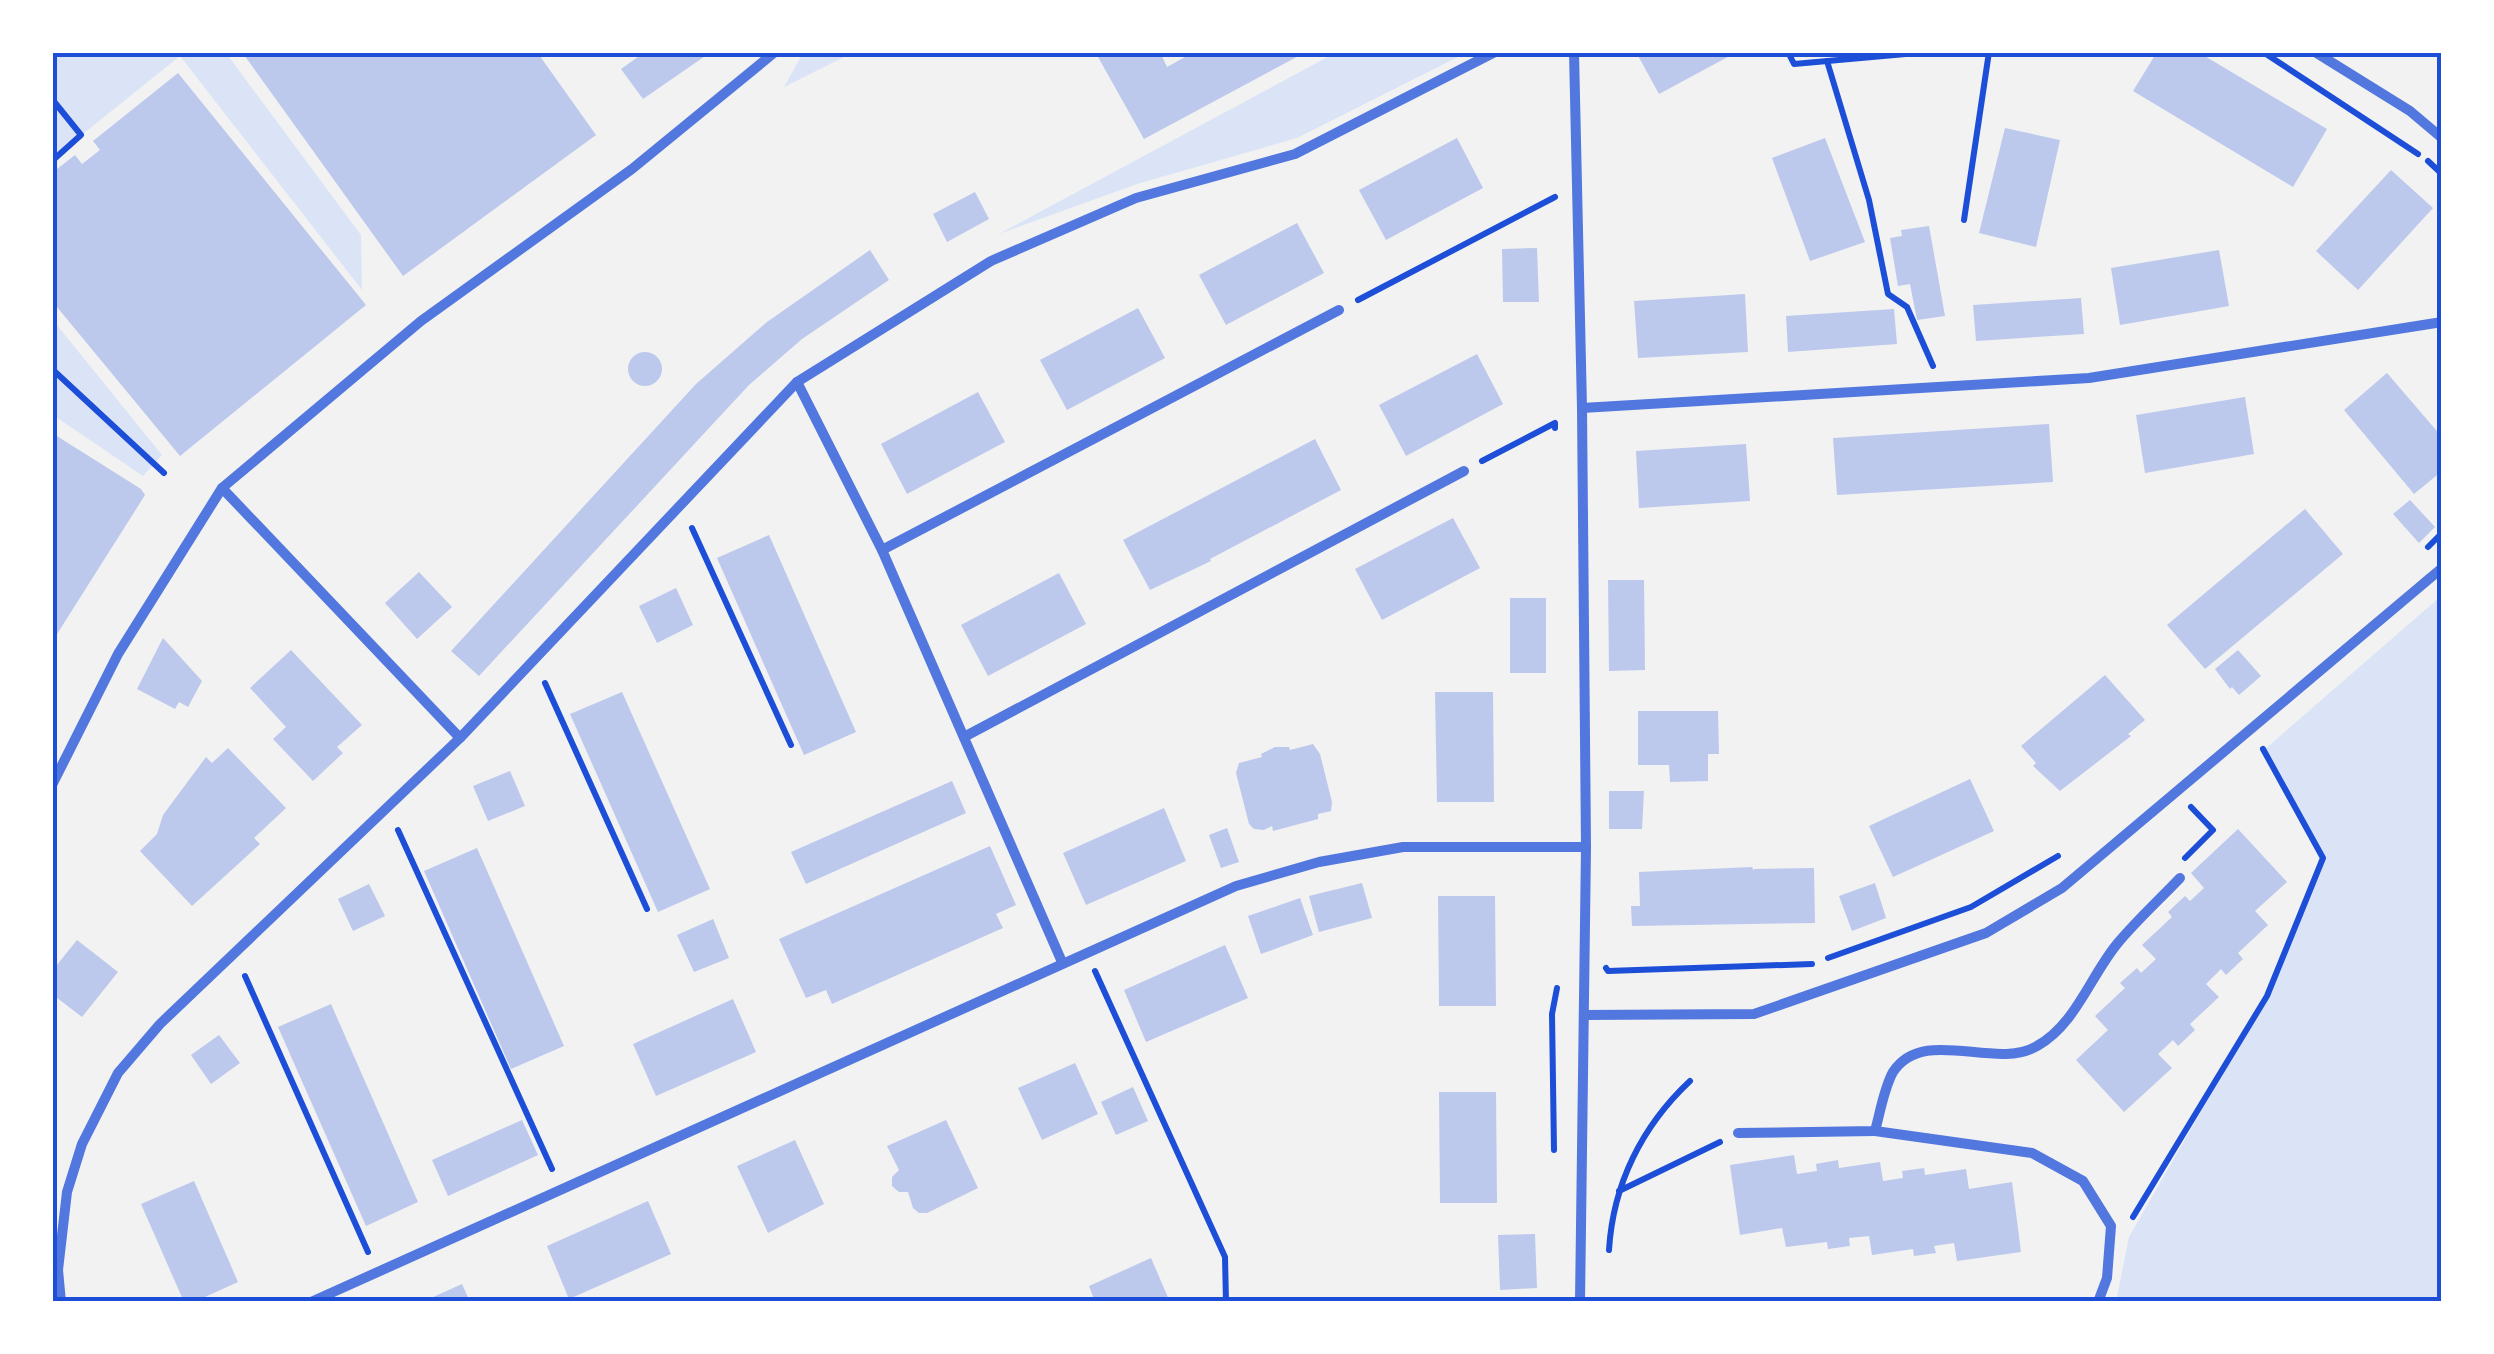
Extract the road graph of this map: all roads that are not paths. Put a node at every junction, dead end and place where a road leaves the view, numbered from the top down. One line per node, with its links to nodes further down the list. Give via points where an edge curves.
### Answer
1 (775, 52): 11 (street, via 632,169 421,321)
2 (1495, 52): 8 (street, via 1295,154 1136,198 991,261)
3 (1574, 52): 9 (street)
4 (2315, 52): 5 (street)
5 (2442, 138)
6 (1339, 310): 12 (street)
7 (2442, 322): 9 (street, via 2088,378)
8 (797, 382): 12 (street); 15 (street)
9 (1582, 408): 17 (street)
10 (1464, 471): 14 (street)
11 (222, 488): 15 (street); 16 (street, via 118,654)
12 (882, 550): 14 (street)
13 (2442, 568): 20 (street, via 2062,888 1986,933 1754,1014)
14 (964, 737): 19 (street)
15 (460, 738): 23 (street, via 118,1072 67,1192)
16 (52, 784)
17 (1586, 847): 19 (street, via 1403,846 1319,862 1236,886); 20 (street)
18 (2177, 873): 21 (street, via 2065,1022 2036,1047 2005,1056 1916,1052 1894,1072)
19 (1062, 962): 24 (street)
20 (1584, 1015): 25 (street)
21 (1875, 1131): 22 (street); 26 (street, via 2032,1153 2083,1181 2111,1226)
22 (1738, 1133)
23 (61, 1302)
24 (311, 1302)
25 (1580, 1302)
26 (2098, 1302)

